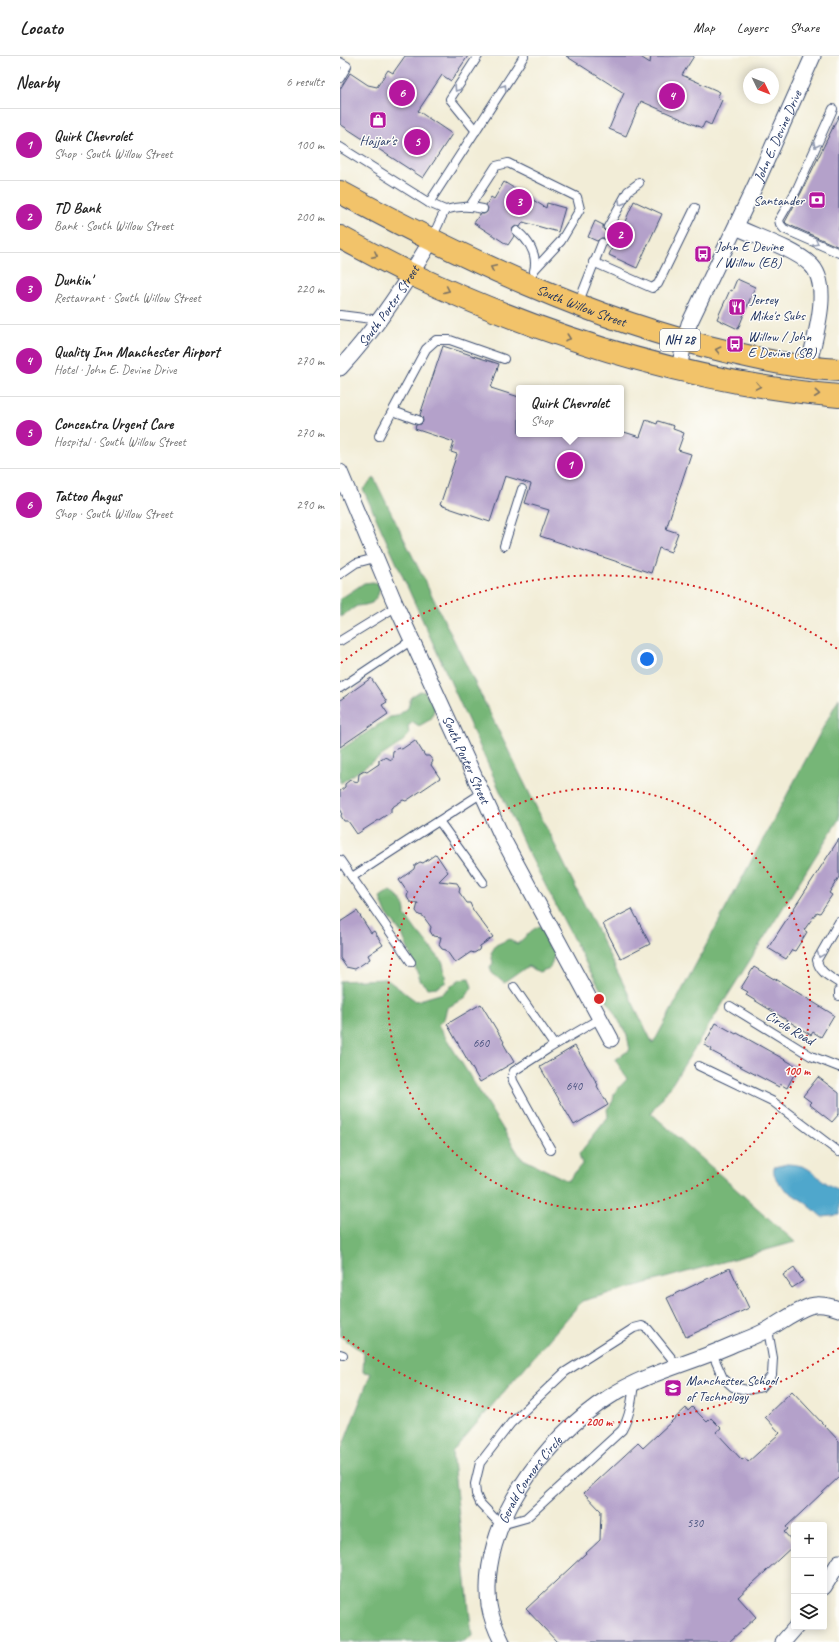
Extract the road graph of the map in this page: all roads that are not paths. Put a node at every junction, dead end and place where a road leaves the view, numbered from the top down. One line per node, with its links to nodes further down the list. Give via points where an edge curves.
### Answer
1 (478, 56): 7 (lane, one-way to 7, via 450,99)
2 (524, 56): 7 (lane, one-way to 2)
3 (813, 56): 17 (street, John E. Devine Drive)
4 (340, 62): 5 (lane, via 347,66)
5 (340, 78)
6 (833, 109): 22 (lane, one-way to 22, via 796,190 779,220 784,228)
7 (476, 131): 11 (lane)
8 (340, 147): 11 (lane)
9 (639, 183): 16 (lane, one-way to 16, via 628,191)
10 (340, 192): 20 (main road, South Willow Street / NH 28)
11 (429, 203): 15 (lane)
12 (470, 206): 14 (lane); 15 (lane); 25 (lane, via 496,166 508,163 577,197 580,209 561,241)
13 (695, 208): 23 (lane, via 658,284 652,288)
14 (483, 209)
15 (445, 210): 20 (lane)
16 (608, 227)
17 (736, 227): 29 (street, John E. Devine Drive, via 689,324); 31 (street, via 804,259 817,272 822,290 821,304)
18 (517, 231): 25 (lane, via 532,248 535,259)
19 (340, 237): 24 (main road, NH 28, one-way to 24)
20 (432, 239): 24 (street, South Porter Street); 25 (main road, South Willow Street / NH 28, one-way to 20)
21 (602, 243): 23 (lane)
22 (839, 254)
23 (594, 262): 26 (lane)
24 (412, 274): 28 (street, South Porter Street); 33 (main road, NH 28, one-way to 33, via 520,321 610,351)
25 (531, 277): 26 (main road, South Willow Street / NH 28)
26 (578, 305): 29 (main road, South Willow Street / NH 28)
27 (340, 315): 28 (lane)
28 (380, 320): 32 (street, South Porter Street)
29 (684, 342): 31 (main road, South Willow Street / NH 28, one-way to 29, via 752,358); 33 (street, John E. Devine Drive)
30 (504, 359): 36 (lane, via 450,340 436,340 426,349)
31 (808, 367): 34 (main road, South Willow Street / NH 28)
32 (340, 368)
33 (679, 370): 35 (main road, NH 28, one-way to 35, via 766,388)
34 (839, 370)
35 (839, 396)
36 (393, 410): 37 (lane); 38 (lane)
37 (418, 420)
38 (379, 436)
39 (340, 472): 42 (street, South Porter Street)
40 (522, 489): 41 (lane)
41 (504, 546)
42 (375, 558): 43 (lane, via 356,563); 44 (street, South Porter Street)
43 (340, 574)
44 (397, 606): 45 (street, South Porter Street); 46 (lane)
45 (412, 640): 47 (lane); 48 (street, South Porter Street)
46 (340, 641)
47 (340, 688)
48 (482, 793): 49 (lane); 60 (street, South Porter Street, via 502,839)
49 (440, 821): 51 (lane); 52 (lane)
50 (340, 860): 51 (lane)
51 (352, 877): 54 (lane)
52 (483, 882)
53 (839, 922): 55 (lane, one-way to 55, via 817,960 821,970)
54 (411, 962)
55 (839, 983)
56 (514, 987): 62 (lane)
57 (839, 991): 58 (lane)
58 (839, 996)
59 (730, 1006): 64 (lane, Circle Road, via 811,1056)
60 (599, 1019): 61 (street, South Porter Street); 62 (lane)
61 (611, 1039)
62 (554, 1045): 65 (lane, via 514,1071 512,1076)
63 (699, 1066): 66 (lane, via 772,1101)
64 (839, 1068)
65 (551, 1150)
66 (839, 1152)
67 (839, 1310): 68 (street, Gerald Connors Circle, via 826,1304 810,1306)
68 (768, 1330): 69 (street, Gerald Connors Circle); 69 (lane, via 773,1358 772,1375 762,1387 746,1390 733,1388 723,1378)
69 (712, 1353): 70 (street, Gerald Connors Circle)
70 (677, 1365): 71 (street, Gerald Connors Circle); 72 (lane, via 648,1329 642,1326 634,1328 565,1372 511,1423 480,1463 475,1484 476,1494 480,1503)
71 (634, 1384): 72 (street, Gerald Connors Circle, via 599,1404 566,1432 527,1477); 72 (lane, via 626,1423 622,1430 526,1518)
72 (501, 1525): 76 (street, Gerald Connors Circle, via 489,1565 488,1585 489,1606)
73 (839, 1562): 74 (street)
74 (827, 1581)
75 (793, 1630): 77 (street)
76 (502, 1642)
77 (783, 1642)

